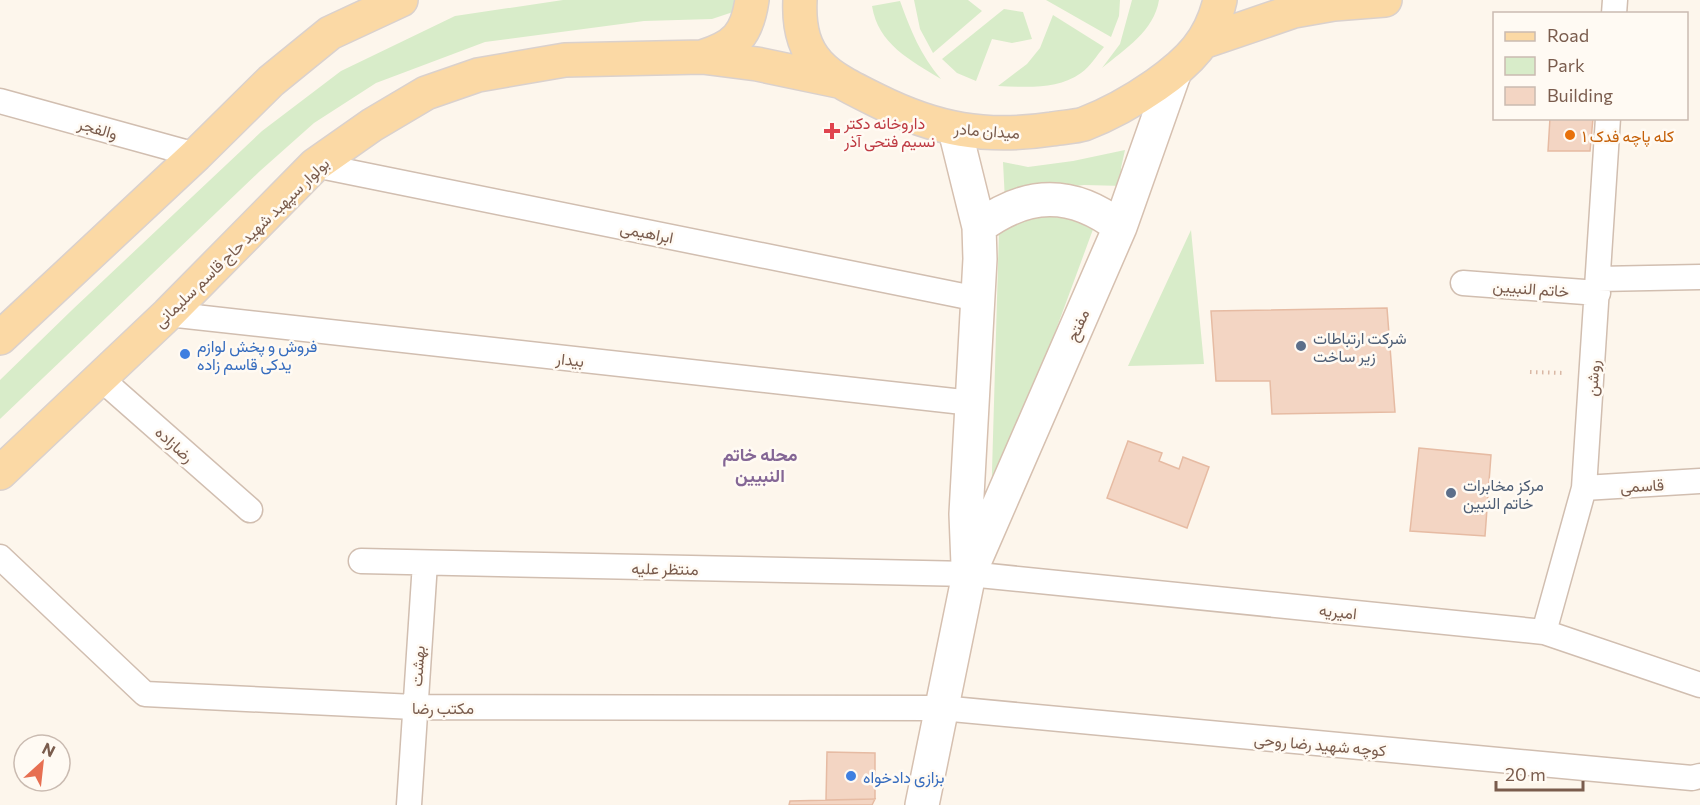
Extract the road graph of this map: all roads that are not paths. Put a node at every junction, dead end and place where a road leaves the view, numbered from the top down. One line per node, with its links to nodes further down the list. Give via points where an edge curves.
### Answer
1 (401, 0): 14 (main road, via 330,33 271,81)
2 (752, 0): 8 (main road, via 750,19 739,38 722,51)
3 (800, 0): 10 (main road, میدان مادر, via 799,19 805,43 819,65)
4 (1220, 0): 7 (main road, میدان مادر, via 1215,21)
5 (1385, 0): 6 (main road)
6 (1282, 6): 7 (main road)
7 (1203, 42): 9 (main road, میدان مادر)
8 (702, 57): 10 (main road, بولوار سپهبد شهید حاج قاسم سلیمانی); 15 (main road, بولوار سپهبد شهید حاج قاسم سلیمانی, via 565,60 478,75 426,93)
9 (1175, 71): 13 (main road, میدان مادر, via 1129,104 1082,124 1019,134); 16 (main road, مفتح)
10 (838, 81): 13 (main road, میدان مادر, via 904,114)
11 (0, 101): 14 (street, والفجر)
12 (1608, 120): 20 (street, روشن)
13 (955, 130): 17 (main road, مفتح)
14 (196, 155): 23 (main road)
15 (315, 165): 21 (street, ابراهیمی); 22 (main road, بولوار سپهبد شهید حاج قاسم سلیمانی)
16 (1120, 226): 17 (main road, via 1082,204 1038,200 1017,204); 33 (main road, مفتح)
17 (979, 227): 21 (main road, مفتح)
18 (1700, 277): 20 (street, خاتم النبیین)
19 (1463, 283): 20 (street, خاتم النبیین)
20 (1598, 286): 28 (street, روشن)
21 (978, 299): 25 (main road, مفتح)
22 (168, 314): 24 (main road, بولوار سپهبد شهید حاج قاسم سلیمانی); 25 (street, بیدار)
23 (0, 338)
24 (99, 377): 26 (main road, بولوار سپهبد شهید حاج قاسم سلیمانی); 29 (street, رضازاده)
25 (972, 403): 33 (main road, مفتح, via 966,514)
26 (0, 473)
27 (1700, 482): 28 (street, قاسمی)
28 (1584, 488): 34 (street, روشن)
29 (250, 510)
30 (0, 557): 36 (street, مکتب رضا, via 145,694)
31 (361, 561): 32 (street, منتظر علیه)
32 (425, 563): 33 (street, منتظر علیه); 36 (street, بهشت)
33 (969, 574): 34 (street, امیریه); 37 (main road, مفتح)
34 (1544, 632): 35 (street, امیریه)
35 (1700, 685)
36 (414, 707): 37 (street, مکتب رضا); 39 (street, بهشت)
37 (941, 708): 38 (street, کوچه شهید رضا روحی); 40 (main road, مفتح)
38 (1700, 776)
39 (409, 805)
40 (922, 805)

